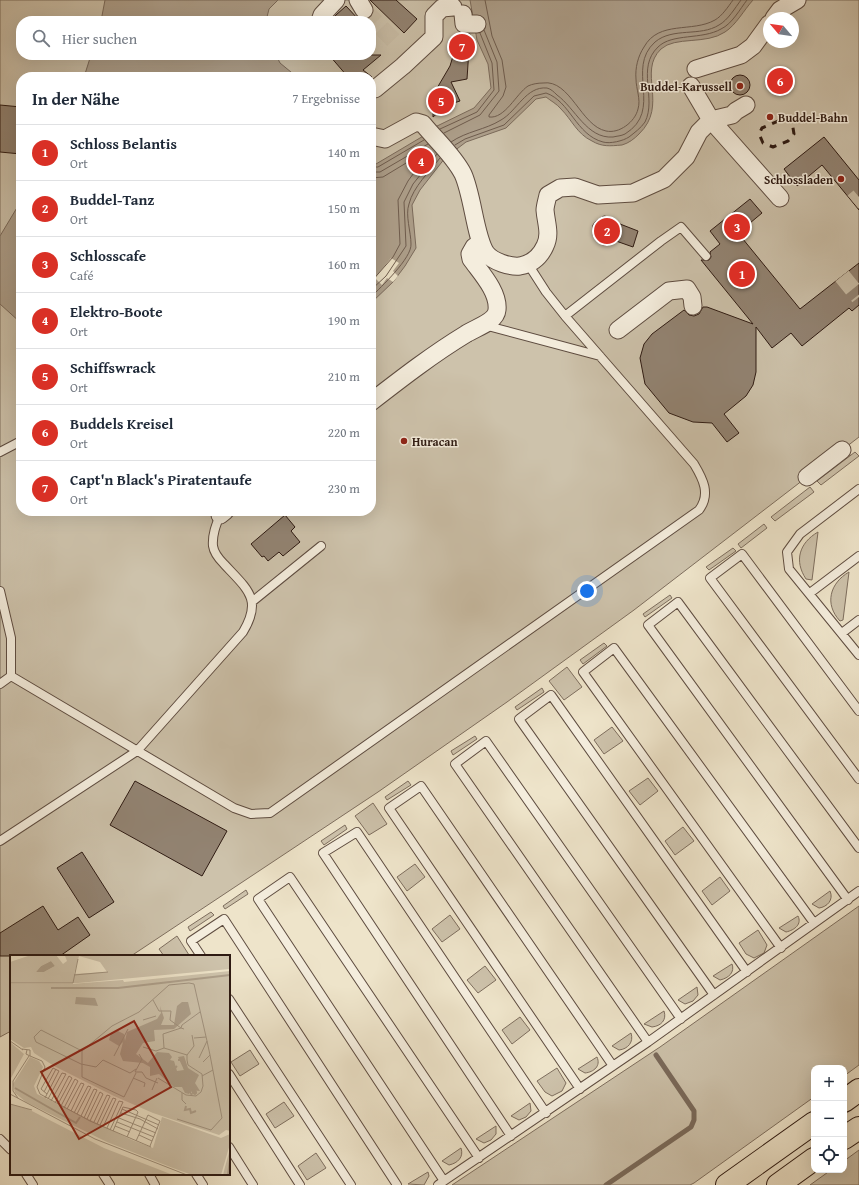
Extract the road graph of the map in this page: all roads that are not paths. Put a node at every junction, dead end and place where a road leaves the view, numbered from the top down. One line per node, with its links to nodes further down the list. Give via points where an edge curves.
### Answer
1 (336, 0): 4 (street)
2 (797, 0): 3 (street)
3 (778, 12)
4 (322, 16)
5 (464, 17): 9 (street, via 442,8 434,16 434,37)
6 (763, 32): 7 (street, via 743,61)
7 (696, 69)
8 (691, 86): 11 (street)
9 (376, 87)
10 (746, 105): 11 (street, via 732,115)
11 (711, 120): 13 (street); 16 (street, via 699,132 686,157 664,178 633,193 598,195 575,187 560,188 548,195 545,209 548,229 546,246)
12 (376, 137): 14 (street, via 385,139 416,122 423,124 463,173)
13 (780, 198)
14 (481, 242): 16 (street, via 487,254 499,262 514,266); 19 (street, via 474,247 470,254 471,259 497,302 497,312)
15 (706, 256): 18 (lane, via 680,227)
16 (528, 264): 18 (lane)
17 (693, 306): 20 (street, via 692,297 687,289 669,291)
18 (565, 316): 21 (lane)
19 (483, 325): 21 (lane); 22 (street, via 467,333)
20 (618, 330)
21 (600, 356): 40 (lane, via 694,464 703,479 706,494 705,503 699,510 270,813 251,814 234,808)
22 (376, 398)
23 (16, 444): 25 (lane)
24 (842, 450): 26 (street)
25 (0, 452)
26 (807, 477)
27 (859, 489): 32 (lane, via 800,534 787,552 789,569)
28 (221, 516): 33 (lane, via 213,536 215,552 245,586)
29 (322, 546): 33 (lane)
30 (859, 556): 32 (lane)
31 (0, 591): 37 (lane, via 11,638)
32 (810, 593): 35 (lane)
33 (253, 601): 40 (lane, via 250,620 235,643)
34 (859, 620): 35 (lane)
35 (842, 633): 36 (lane)
36 (859, 655)
37 (11, 676): 38 (lane); 40 (lane)
38 (0, 684)
39 (859, 711): 41 (lane, via 742,554 710,578)
40 (137, 751): 42 (lane)
41 (859, 779)
42 (0, 841)
43 (859, 848): 45 (lane, via 678,602 648,625)
44 (859, 891): 45 (lane)
45 (848, 900): 46 (lane)
46 (814, 923): 47 (lane); 47 (lane, via 614,648 583,672)
47 (781, 948): 49 (lane)
48 (200, 955): 81 (lane, via 191,941 224,919)
49 (747, 972): 50 (lane); 50 (lane, via 551,695 519,719)
50 (714, 995): 52 (lane)
51 (230, 1001): 80 (lane)
52 (681, 1019): 53 (lane); 53 (lane, via 486,740 455,764)
53 (648, 1042): 54 (lane)
54 (613, 1066): 56 (lane); 56 (lane, via 421,786 389,808)
55 (230, 1076): 79 (lane)
56 (580, 1089): 59 (lane)
57 (859, 1090): 58 (highway)
58 (847, 1099)
59 (546, 1113): 62 (lane); 62 (lane, via 357,832 323,853)
60 (811, 1125): 82 (highway)
61 (859, 1128): 63 (highway)
62 (511, 1136): 67 (lane)
63 (846, 1137)
64 (0, 1139): 65 (lane)
65 (10, 1149)
66 (230, 1149): 78 (lane)
67 (479, 1158): 73 (lane); 73 (lane, via 290,877 258,899)
68 (811, 1162): 83 (highway)
69 (27, 1175): 74 (lane)
70 (104, 1175): 75 (lane)
71 (149, 1175): 76 (lane)
72 (197, 1175): 77 (lane)
73 (441, 1183)
74 (33, 1185)
75 (110, 1185)
76 (155, 1185)
77 (203, 1185)
78 (253, 1185)
79 (300, 1185)
80 (350, 1185)
81 (397, 1185)
82 (727, 1185)
83 (778, 1185)

